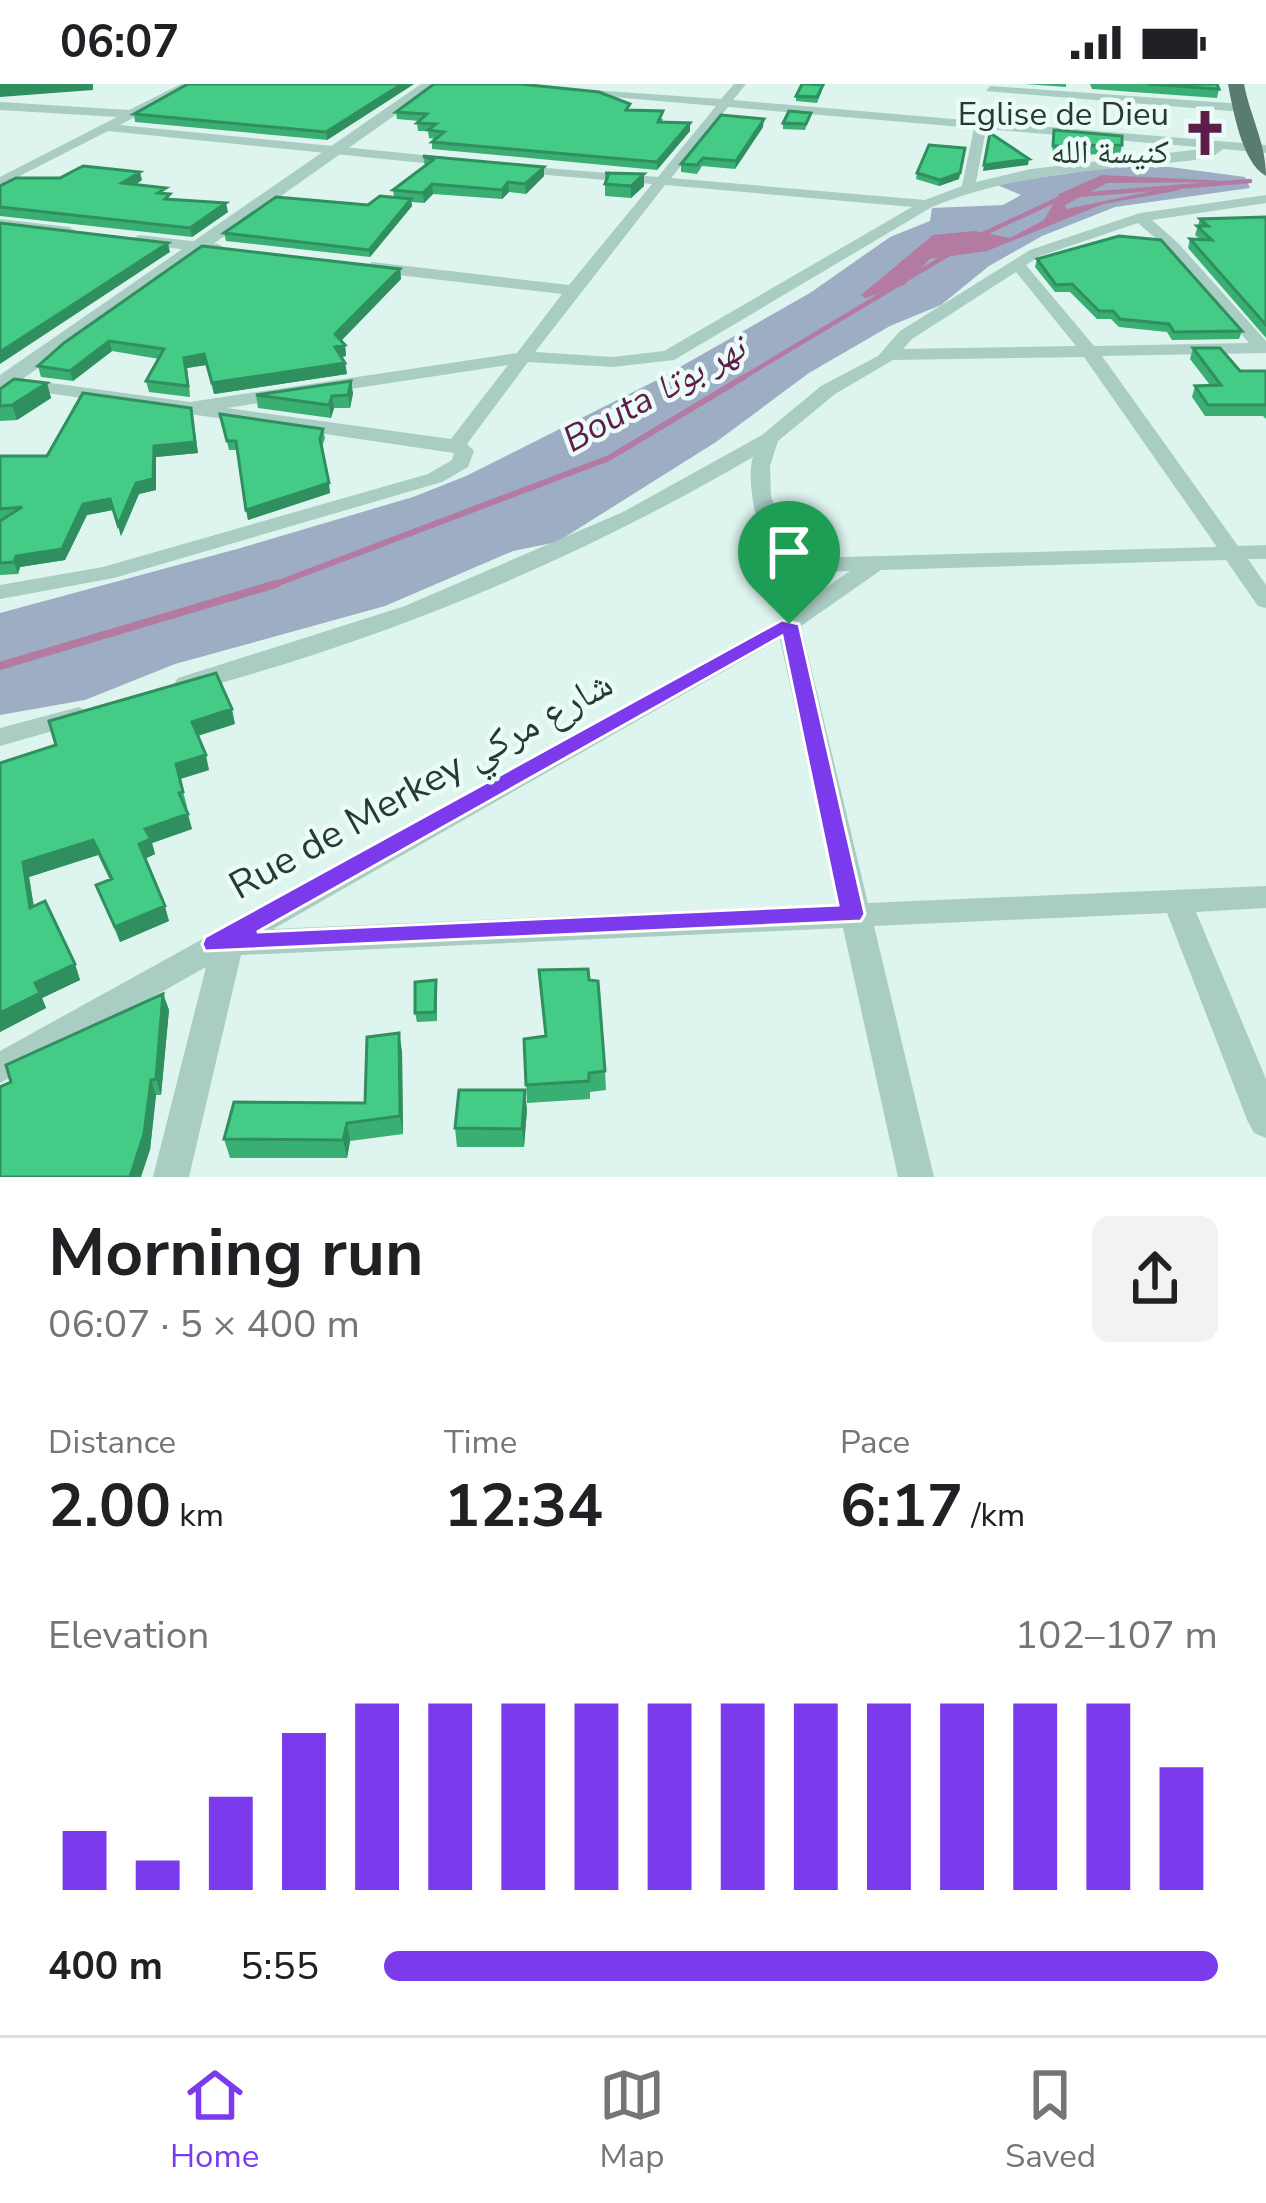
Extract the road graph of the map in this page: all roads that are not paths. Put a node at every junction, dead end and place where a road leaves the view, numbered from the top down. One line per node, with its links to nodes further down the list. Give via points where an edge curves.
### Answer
1 (190, 84): 12 (street)
2 (420, 84): 17 (street)
3 (431, 84): 17 (street)
4 (740, 84): 9 (street)
5 (1236, 84): 11 (main road)
6 (1250, 84): 16 (main road)
7 (991, 87): 11 (street); 13 (street)
8 (544, 88): 9 (street)
9 (724, 102): 13 (street); 22 (street)
10 (0, 106): 12 (street)
11 (1242, 108): 16 (main road)
12 (131, 114): 14 (street)
13 (980, 125): 15 (street); 23 (street)
14 (106, 127): 17 (street); 21 (street)
15 (1219, 146): 16 (street); 23 (street, via 1211,154 1061,167)
16 (1262, 149): 20 (main road)
17 (331, 150): 18 (street); 30 (street)
18 (476, 164)
19 (499, 166): 22 (street)
20 (1266, 170)
21 (0, 182)
22 (661, 182): 25 (street); 34 (street)
23 (968, 185): 25 (street)
24 (1266, 199): 26 (street)
25 (928, 204): 38 (street, via 668,356)
26 (1140, 217): 32 (street); 36 (street)
27 (0, 223): 28 (street)
28 (88, 234)
29 (110, 236): 30 (street)
30 (193, 246): 31 (street); 39 (street)
31 (246, 252)
32 (1017, 264): 35 (street); 37 (street, via 906,335)
33 (362, 266): 34 (street)
34 (573, 290): 38 (street)
35 (1090, 352): 36 (street); 37 (street); 44 (street)
36 (1262, 353)
37 (890, 355): 41 (street, via 828,390)
38 (525, 357): 40 (street); 42 (street)
39 (2, 381): 40 (street)
40 (194, 407): 42 (street)
41 (769, 439): 45 (street, via 760,496 781,552 807,566); 49 (street, via 691,487 439,604)
42 (456, 446): 46 (street, via 464,451 461,464 435,478 106,573)
43 (1266, 552): 44 (street)
44 (1233, 553): 45 (street); 47 (street)
45 (875, 563): 48 (street, Rue de Merkey شارع مركي)
46 (0, 592)
47 (1266, 601)
48 (789, 624): 54 (street); 55 (street, Rue de Merkey شارع مركي)
49 (159, 692)
50 (114, 705): 51 (street)
51 (0, 737)
52 (1266, 897): 53 (street)
53 (1177, 902): 54 (street); 57 (street)
54 (853, 914): 55 (street); 59 (street)
55 (221, 944): 56 (street, Rue de Merkey شارع مركي); 58 (street)
56 (0, 1068)
57 (1266, 1122)
58 (171, 1177)
59 (916, 1177)

